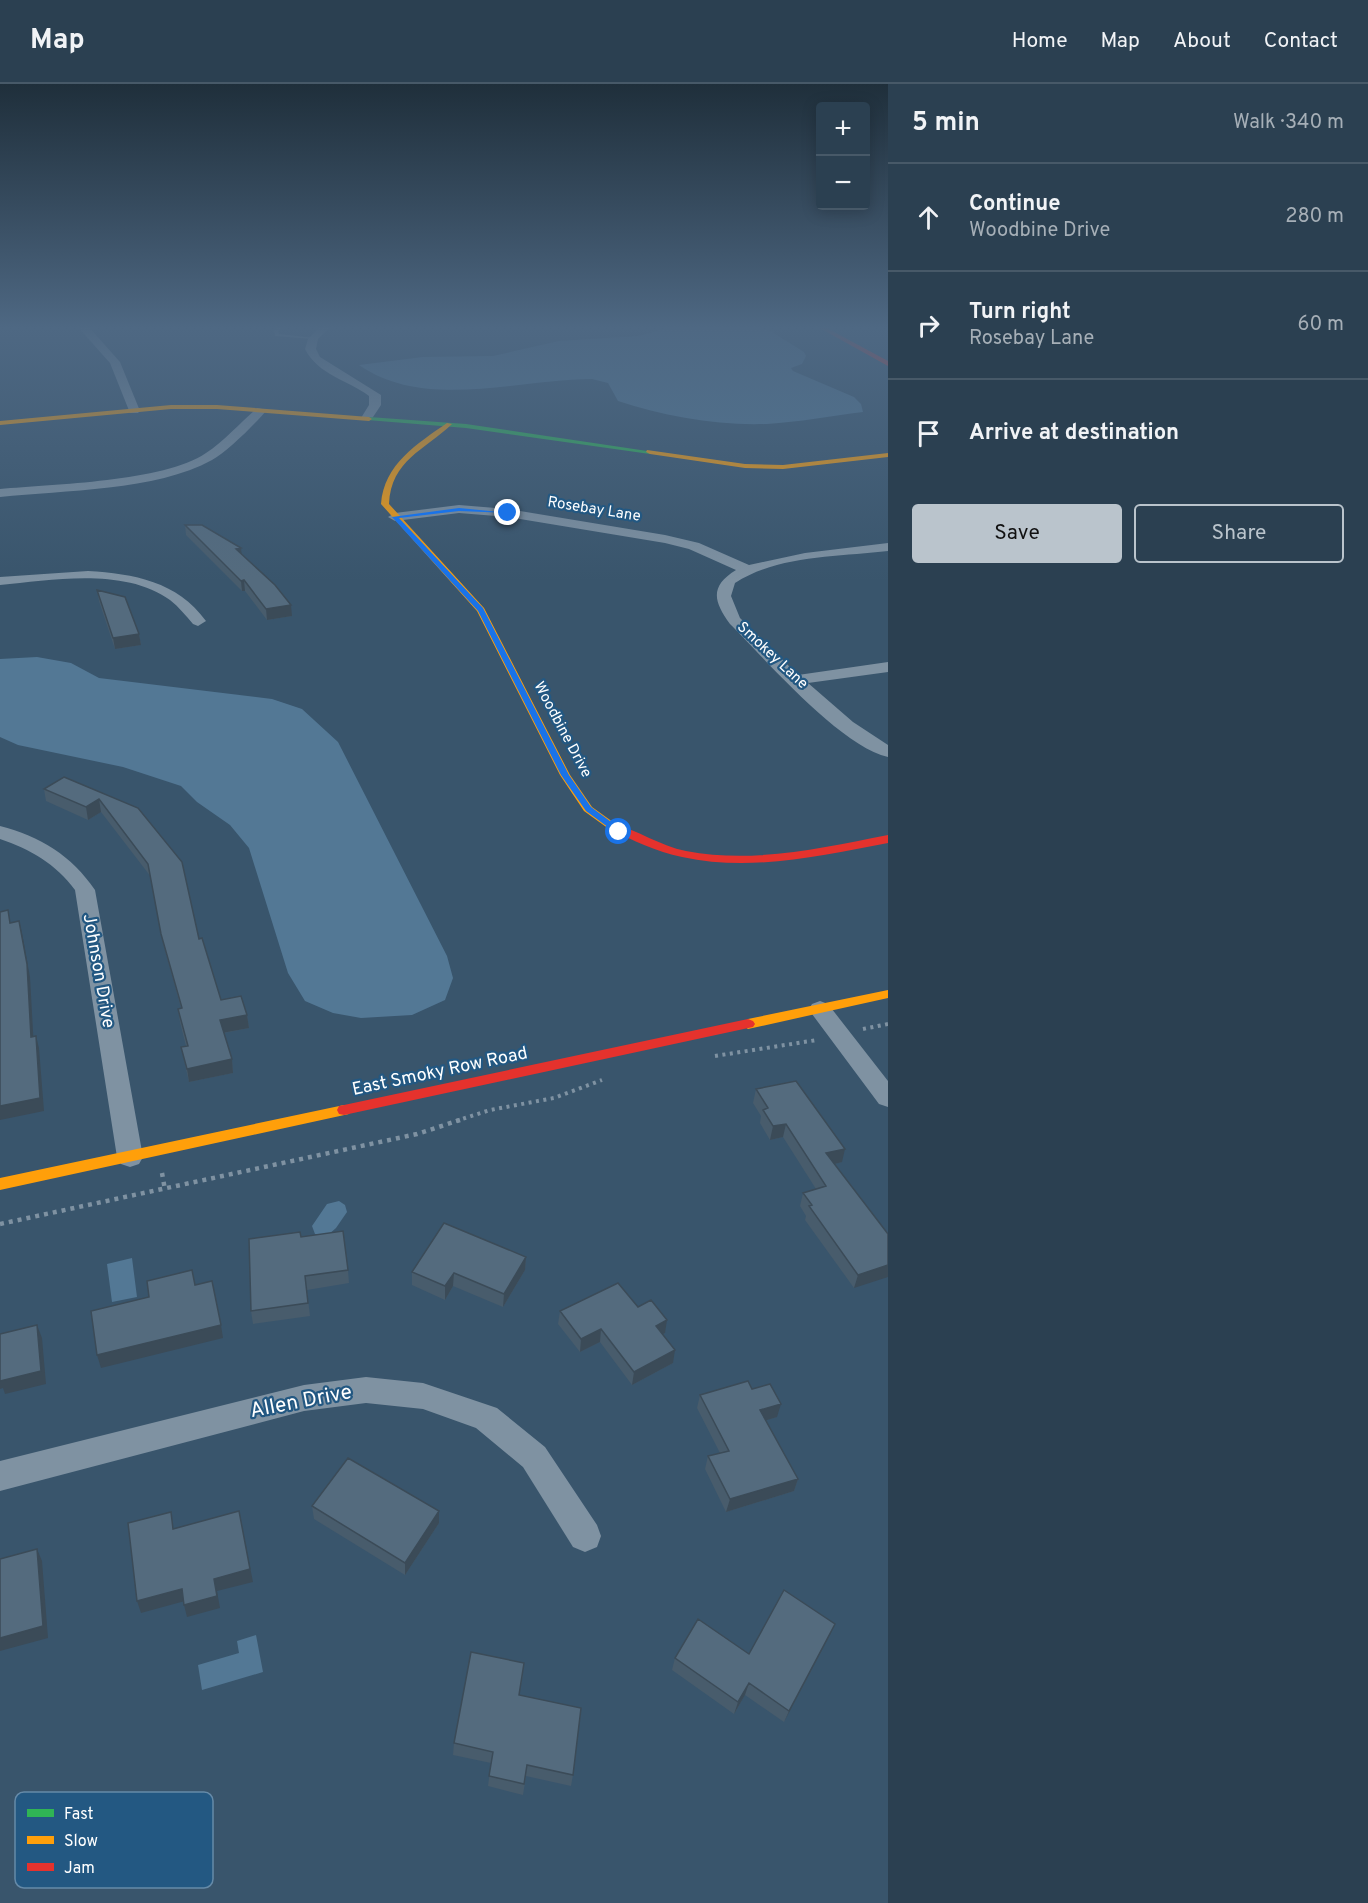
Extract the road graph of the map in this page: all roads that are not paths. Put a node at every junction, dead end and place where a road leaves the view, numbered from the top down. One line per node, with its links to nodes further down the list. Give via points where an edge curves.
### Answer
1 (134, 411): 6 (street)
2 (260, 411): 9 (street, via 210,456 183,469 143,478)
3 (273, 411): 5 (street)
4 (371, 411): 5 (street)
5 (367, 418): 7 (street)
6 (0, 423)
7 (449, 424): 8 (street, via 758,467); 10 (street, Woodbine Drive, via 394,471 384,486 385,504)
8 (888, 454)
9 (0, 493)
10 (395, 517): 12 (street, Rosebay Lane, via 459,509 508,513 666,538); 19 (street, Woodbine Drive, via 481,610 565,775 588,809 602,821 635,840 666,851 715,861 777,860)
11 (888, 547): 12 (street, Smokey Lane)
12 (747, 569): 16 (street, Smokey Lane, via 725,587 724,607)
13 (0, 580): 14 (street, via 71,574 126,580 172,595)
14 (198, 621)
15 (888, 667): 16 (street)
16 (797, 680): 17 (street, Smokey Lane, via 844,724)
17 (888, 752)
18 (0, 831): 23 (street, Johnson Drive, via 52,854 73,871 85,890)
19 (888, 839)
20 (888, 994): 21 (street, East Smoky Row Road)
21 (820, 1009): 22 (street); 23 (street, East Smoky Row Road)
22 (888, 1098)
23 (130, 1156): 24 (street, East Smoky Row Road)
24 (0, 1184)
25 (0, 1476): 26 (street, Allen Drive, via 304,1398 366,1390 423,1396 486,1418 534,1457)
26 (585, 1536)

